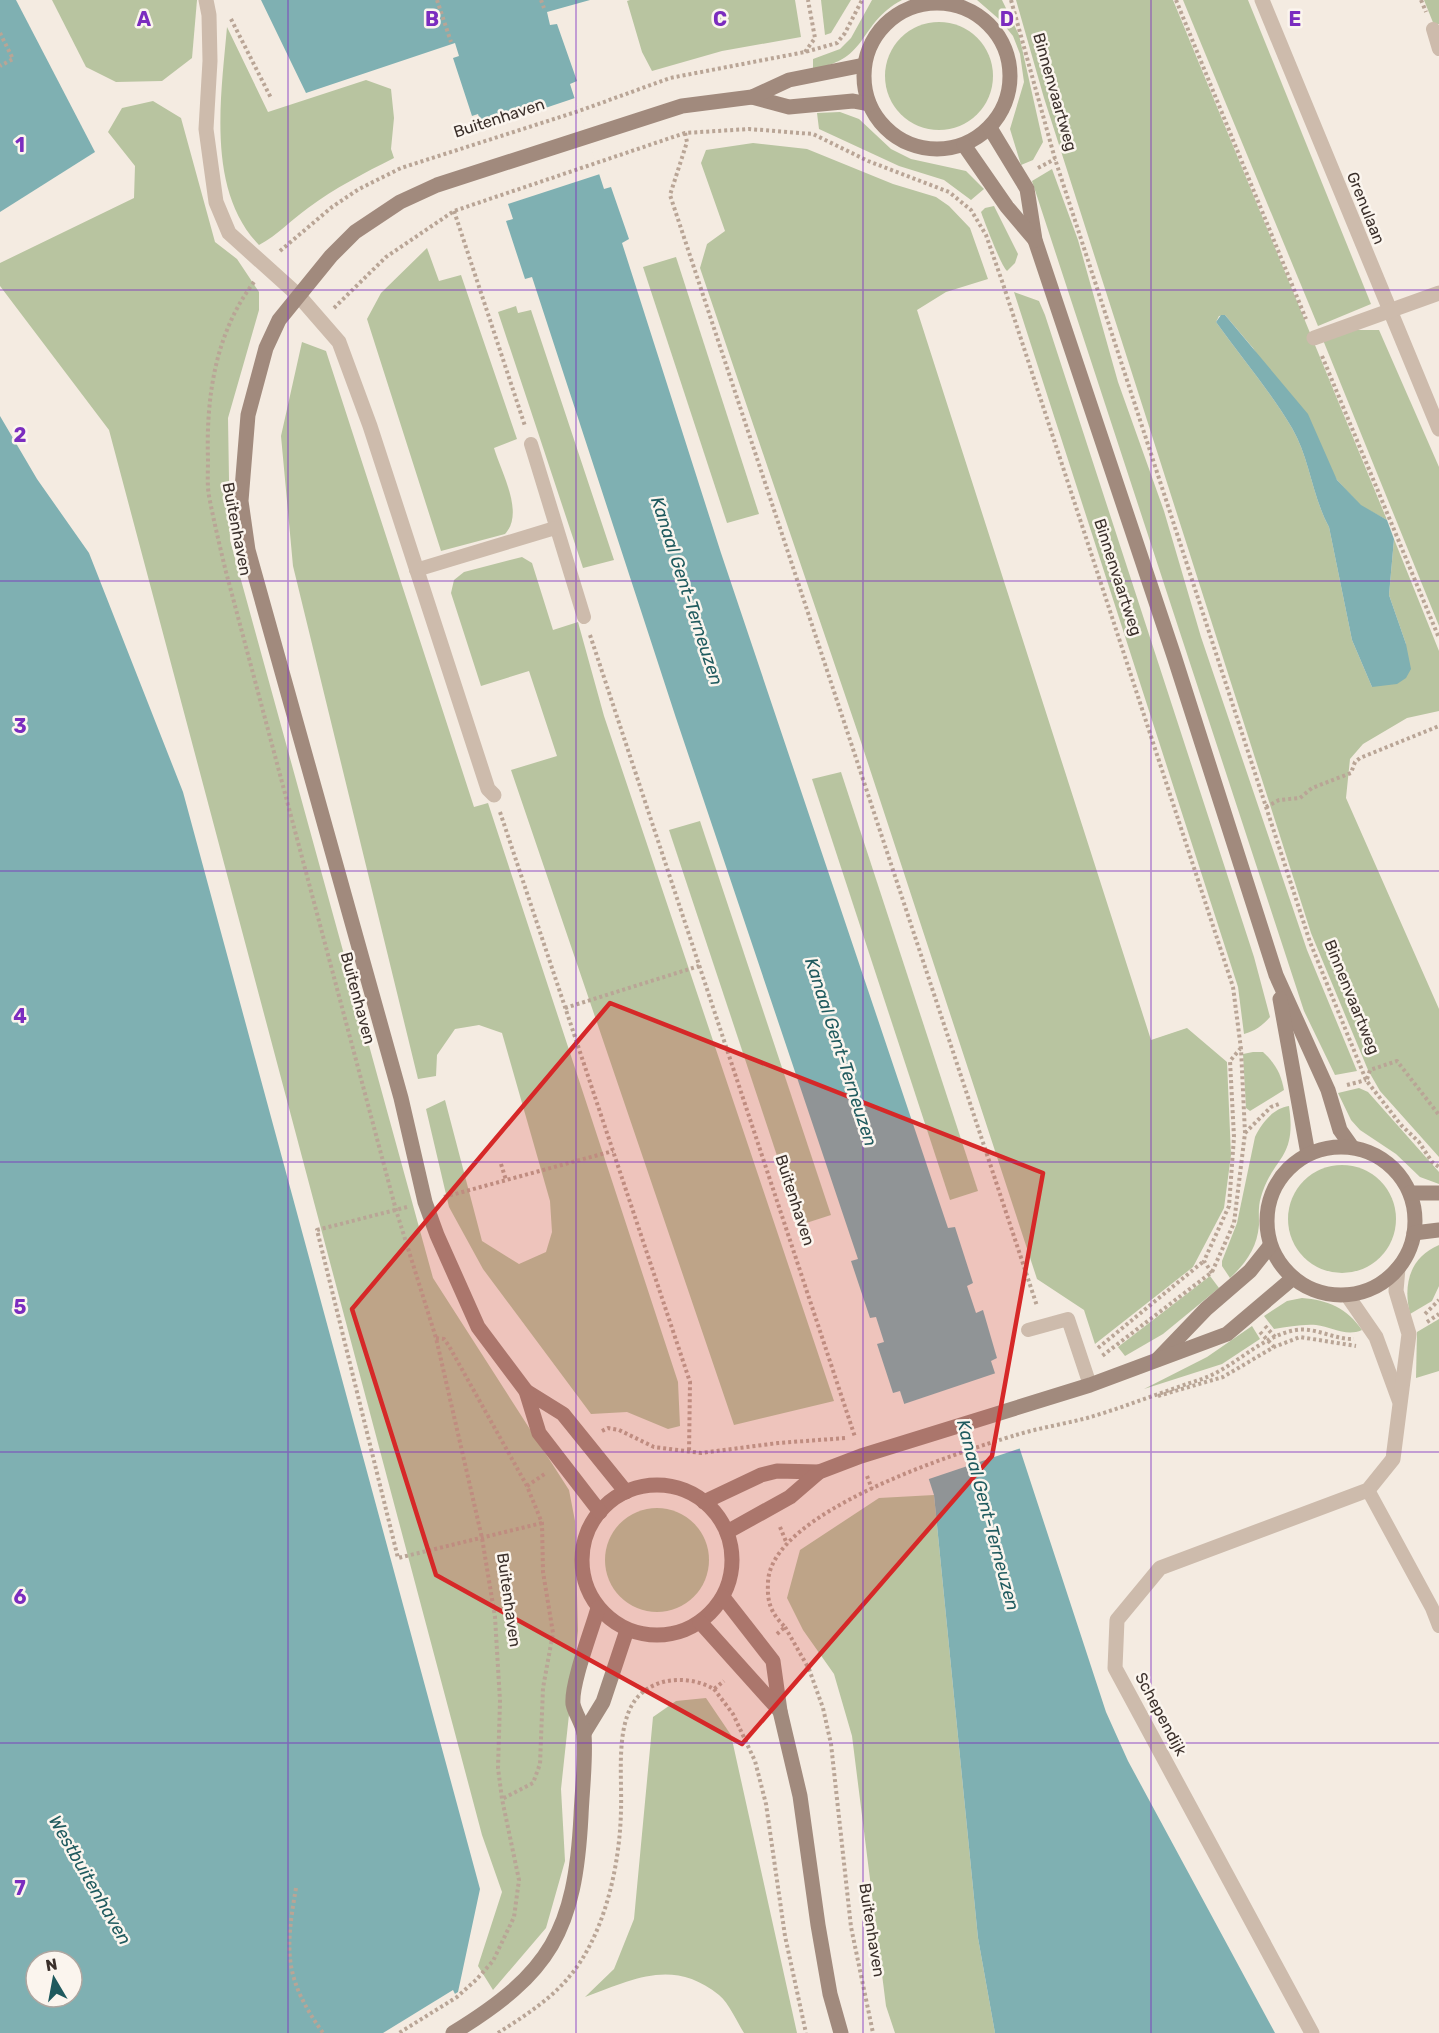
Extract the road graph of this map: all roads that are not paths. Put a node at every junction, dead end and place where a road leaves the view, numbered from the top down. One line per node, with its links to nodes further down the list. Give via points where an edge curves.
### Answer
1 (206, 0): 14 (street, via 210,61 206,129 216,202 229,233)
2 (1262, 0): 15 (street, Grenulaan)
3 (923, 2): 4 (main road); 7 (main road, via 905,9 878,32)
4 (959, 3): 10 (main road, via 990,25 1009,58 1009,95)
5 (1433, 29): 6 (lane)
6 (1439, 49)
7 (864, 65): 8 (main road, Buitenhaven, via 789,80); 9 (main road)
8 (752, 97): 9 (main road, Buitenhaven, via 789,107 853,101); 14 (main road, Buitenhaven, via 682,106 438,185 400,202 355,232)
9 (869, 104): 11 (main road, via 877,118 901,140 932,150)
10 (990, 128): 11 (main road); 12 (main road, Binnenvaartweg, via 1027,189)
11 (964, 145): 12 (main road, Binnenvaartweg)
12 (1035, 240): 23 (main road, Binnenvaartweg)
13 (1439, 293): 15 (street)
14 (299, 296): 20 (street, via 339,342 354,377); 37 (main road, Buitenhaven, via 279,320 266,348 248,415 241,501 248,550 401,1098 425,1202 478,1327)
15 (1389, 312): 16 (street); 17 (street, Grenulaan)
16 (1314, 338)
17 (1439, 429)
18 (531, 444): 19 (lane)
19 (555, 528): 20 (lane); 21 (lane)
20 (416, 570): 22 (street, via 488,789)
21 (584, 617)
22 (494, 795)
23 (1276, 975): 24 (main road, Binnenvaartweg, via 1328,1090 1340,1130); 25 (main road, Binnenvaartweg)
24 (1352, 1147): 25 (main road, via 1322,1148); 26 (main road, via 1376,1155 1396,1171)
25 (1308, 1154): 30 (main road, via 1290,1166 1276,1183 1268,1203)
26 (1410, 1193): 27 (main road); 29 (main road)
27 (1439, 1193)
28 (1439, 1230): 29 (main road)
29 (1414, 1233): 31 (main road)
30 (1270, 1246): 32 (main road); 35 (main road, via 1250,1271)
31 (1398, 1268): 33 (main road, via 1384,1282); 38 (street, via 1396,1291 1409,1334)
32 (1293, 1278): 33 (main road, via 1328,1294); 35 (main road, via 1227,1334)
33 (1347, 1295): 38 (street, via 1378,1344)
34 (1028, 1330): 36 (lane, via 1068,1319)
35 (1154, 1363): 36 (main road)
36 (1090, 1385): 39 (main road)
37 (526, 1390): 41 (main road, Buitenhaven, via 563,1414); 43 (main road, Buitenhaven, via 539,1433)
38 (1400, 1403): 40 (street, via 1393,1458)
39 (819, 1472): 42 (main road, via 777,1471 761,1475); 44 (main road, via 790,1497)
40 (1368, 1490): 48 (lane); 54 (street, Schependijk, via 1160,1568 1117,1620 1115,1668)
41 (626, 1492): 42 (main road, via 642,1487 674,1487); 43 (main road)
42 (704, 1502): 44 (main road)
43 (600, 1512): 46 (main road, via 584,1540 582,1557 587,1589)
44 (727, 1532): 45 (main road, via 732,1565)
45 (723, 1598): 47 (main road); 50 (main road, via 773,1661)
46 (598, 1608): 49 (main road); 51 (main road, via 573,1703)
47 (700, 1622): 49 (main road, via 669,1635 652,1636); 50 (main road)
48 (1439, 1626)
49 (627, 1630): 51 (main road, via 603,1702)
50 (780, 1711): 53 (main road, via 794,1764 830,1994)
51 (584, 1733): 52 (main road, via 579,1865 566,1921 548,1952 516,1990)
52 (453, 2033)
53 (841, 2033)
54 (1312, 2033)

